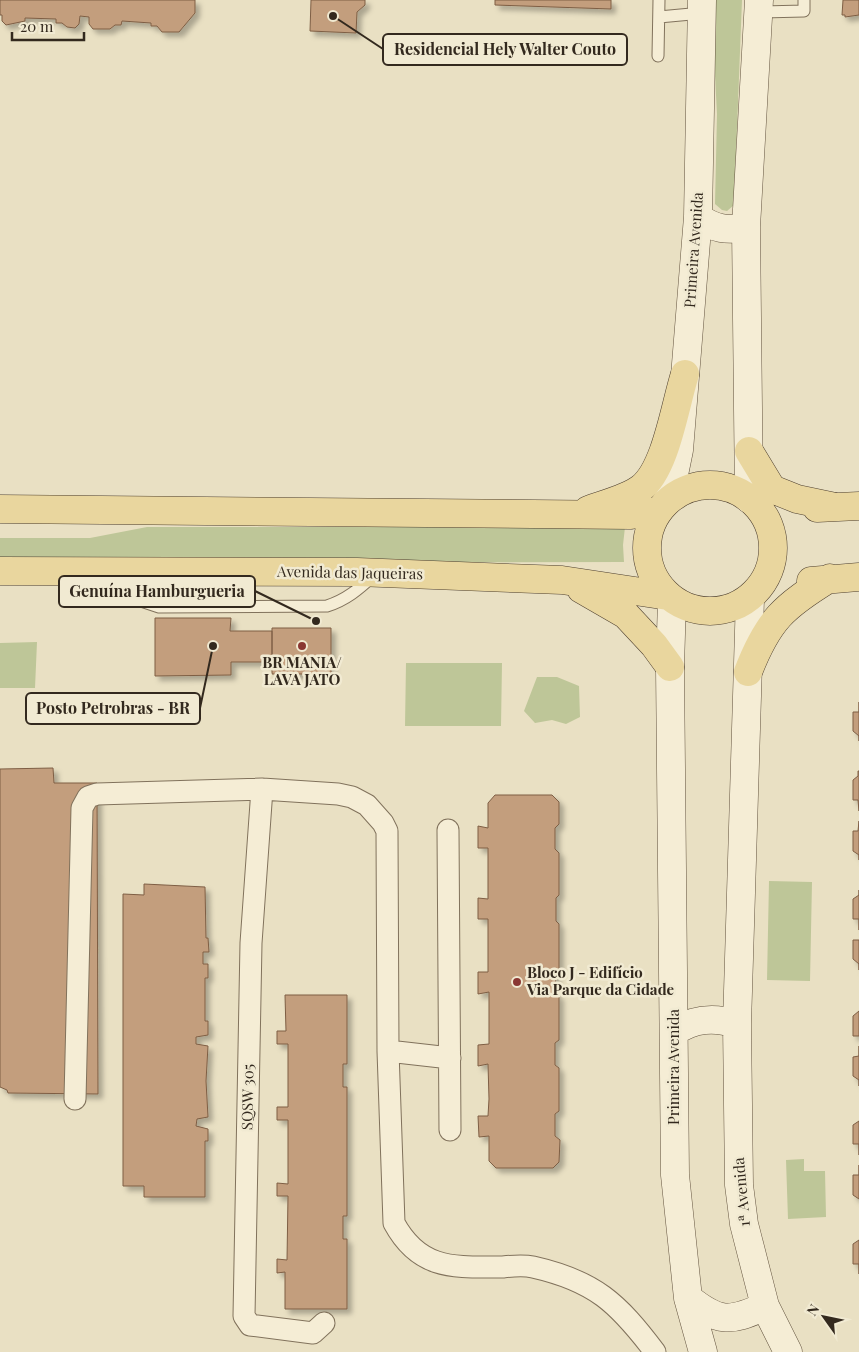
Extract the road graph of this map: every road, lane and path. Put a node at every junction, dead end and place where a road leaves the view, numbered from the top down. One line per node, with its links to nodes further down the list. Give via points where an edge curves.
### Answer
1 (659, 0): 5 (lane)
2 (804, 0): 3 (lane, via 804,11)
3 (759, 6): 8 (main road)
4 (702, 7): 5 (lane); 7 (main road, Primeira Avenida)
5 (659, 17): 6 (lane)
6 (658, 56)
7 (698, 217): 8 (main road, via 716,228); 9 (main road, Primeira Avenida)
8 (746, 227): 10 (main road)
9 (685, 374): 11 (main road, Primeira Avenida, via 678,450); 15 (main road, via 666,446 654,473 641,488)
10 (749, 451): 12 (main road); 13 (main road, via 772,489 796,499)
11 (663, 505): 12 (main road, via 695,486 709,484 737,491); 15 (main road, via 631,515); 21 (main road, via 647,536 646,550 653,576)
12 (755, 505): 13 (main road); 20 (main road, via 772,536 773,550 766,578)
13 (847, 507)
14 (0, 510): 15 (main road)
15 (575, 514)
16 (0, 571): 19 (main road, Avenida das Jaqueiras, via 377,573)
17 (859, 577): 18 (main road)
18 (830, 578): 20 (main road); 23 (main road, via 781,612 764,634)
19 (562, 580): 21 (main road, Avenida das Jaqueiras); 22 (main road, via 626,615)
20 (754, 593): 21 (main road, via 739,605 714,612 688,608); 23 (main road)
21 (670, 598): 22 (main road, Primeira Avenida)
22 (670, 667): 27 (main road, Primeira Avenida)
23 (748, 672): 26 (main road)
24 (262, 789): 28 (street, via 352,797 367,804 383,823 387,832); 30 (street, via 97,794 85,801 82,808); 34 (street, SQSW 305, via 251,943 244,1316 250,1325 312,1333)
25 (448, 830): 29 (street)
26 (737, 1024): 27 (main road, via 707,1019 695,1021); 33 (main road, 1ª Avenida, via 739,1185 744,1224)
27 (674, 1032): 32 (main road, Primeira Avenida, via 675,1174)
28 (388, 1051): 29 (street); 35 (street, via 394,1223 402,1238 416,1251 439,1264 458,1267 531,1266 582,1282 601,1293 631,1320)
29 (450, 1058): 31 (street)
30 (75, 1099)
31 (450, 1130)
32 (688, 1298): 33 (main road, via 706,1313 722,1318 740,1316); 36 (main road, Primeira Avenida)
33 (765, 1306): 37 (main road, 1ª Avenida)
34 (324, 1323)
35 (656, 1352)
36 (703, 1352)
37 (788, 1352)

